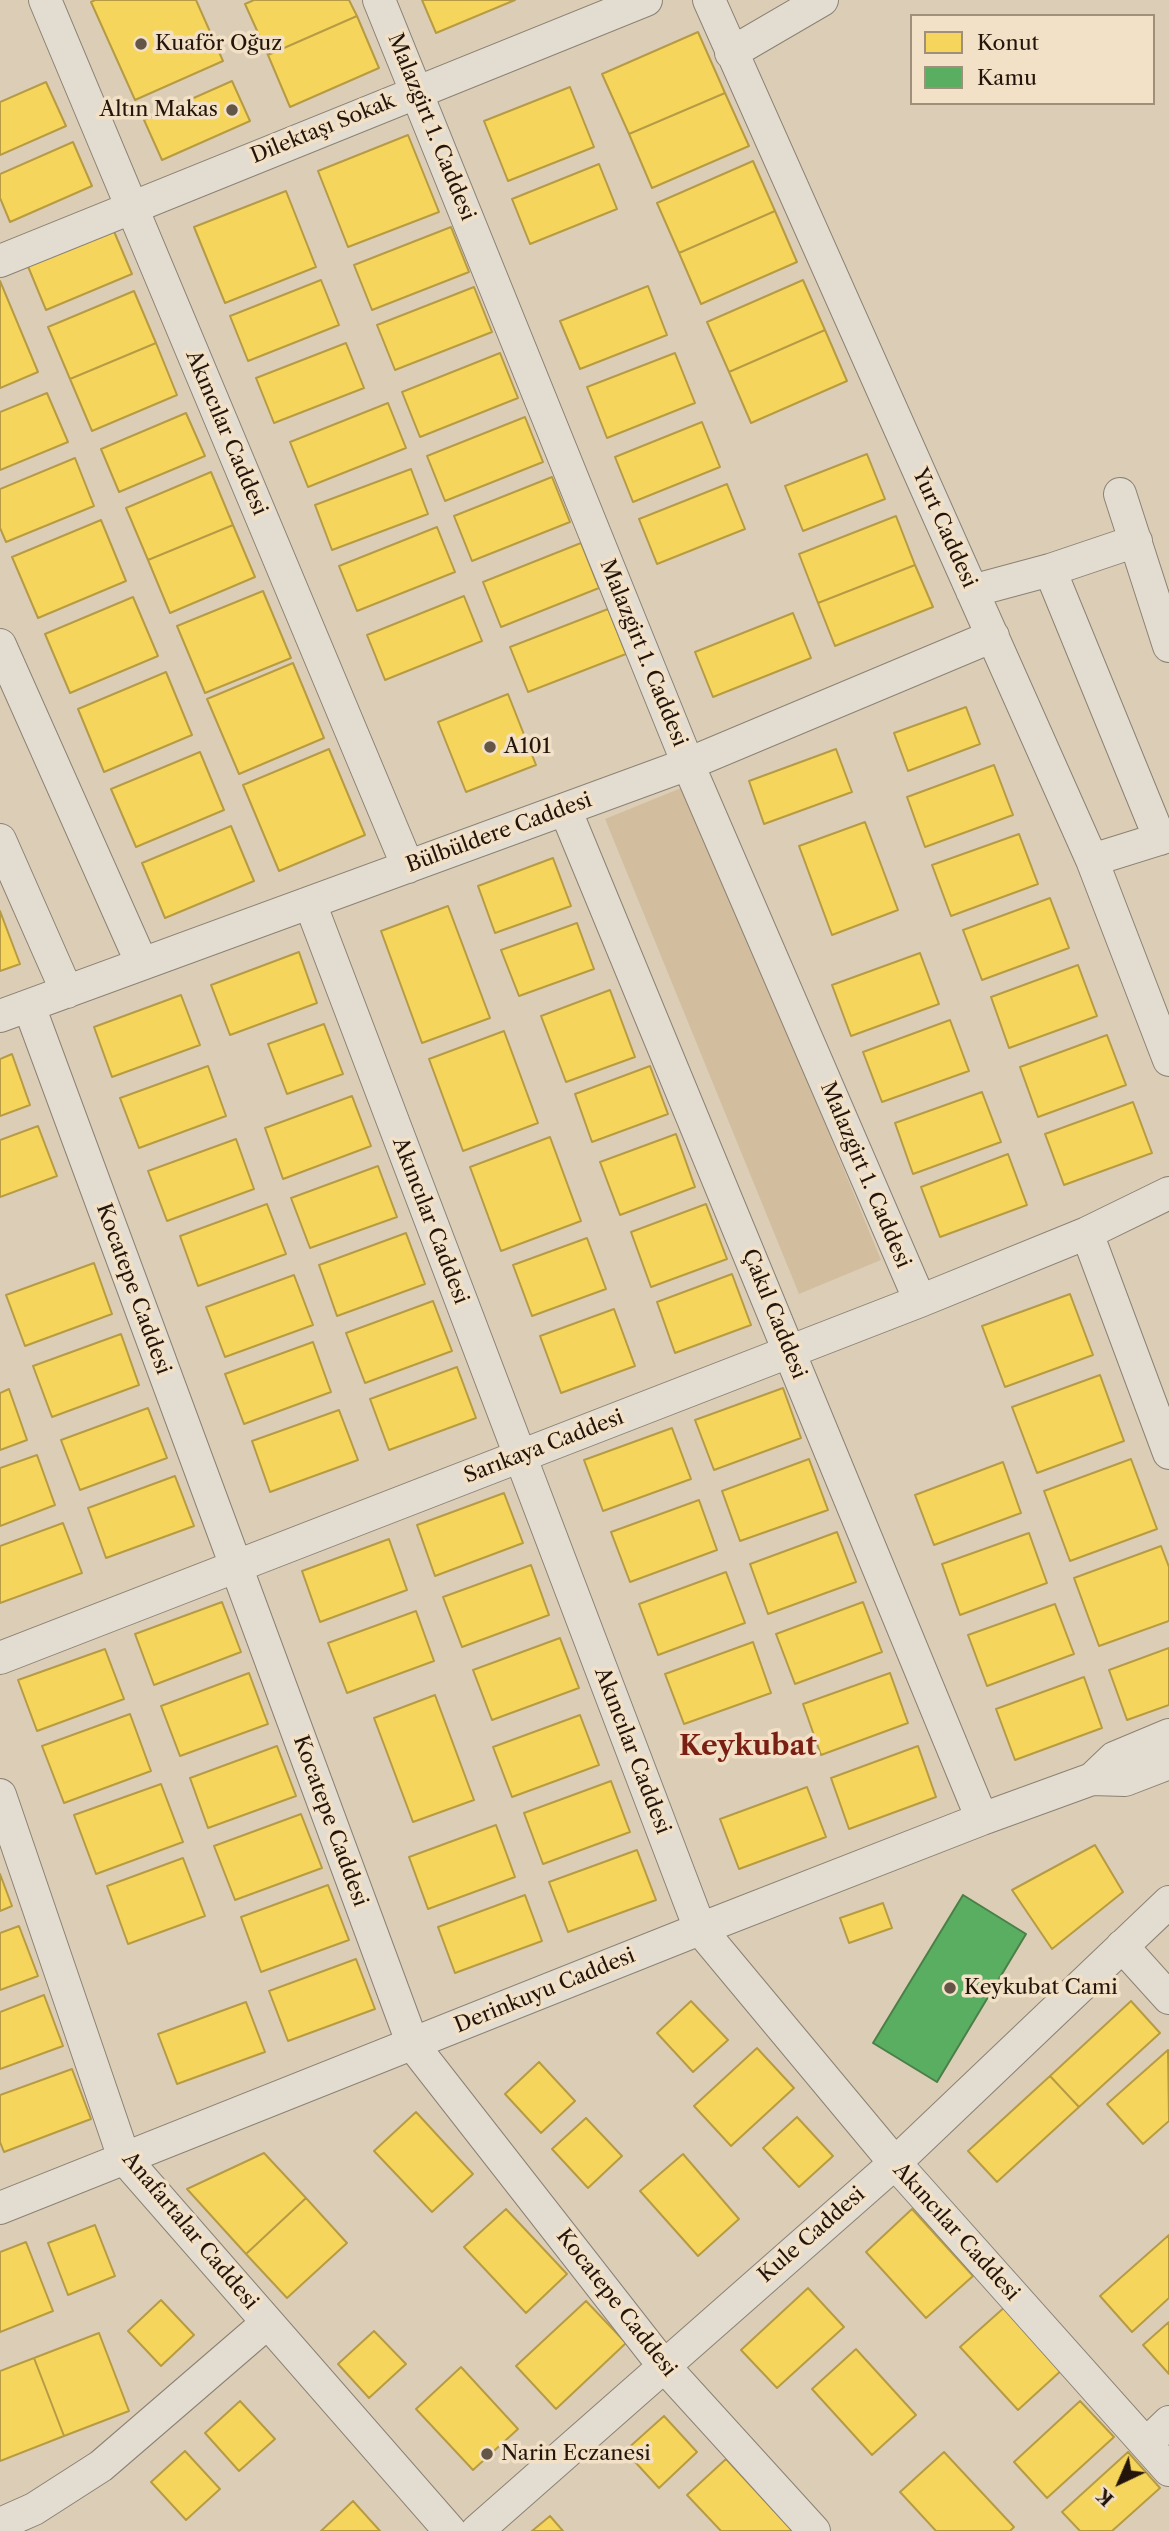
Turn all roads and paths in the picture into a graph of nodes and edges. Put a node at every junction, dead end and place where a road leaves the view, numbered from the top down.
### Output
1 (45, 0) edge
2 (379, 0) edge
3 (646, 0) edge
4 (709, 0) edge
5 (822, 0) edge
6 (731, 53) junction
7 (417, 92) junction
8 (131, 206) junction
9 (0, 261) edge
10 (1120, 494) dead end
11 (1136, 541) junction
12 (1050, 570) junction
13 (972, 591) junction
14 (993, 636) junction
15 (0, 645) edge
16 (1169, 646) edge
17 (688, 764) junction
18 (565, 809) junction
19 (1164, 838) edge
20 (0, 839) edge
21 (1093, 860) junction
22 (408, 867) junction
23 (310, 903) junction
24 (142, 964) junction
25 (67, 992) junction
26 (14, 1011) edge
27 (1169, 1060) edge
28 (1169, 1193) edge
29 (1087, 1233) junction
30 (920, 1301) junction
31 (789, 1352) junction
32 (1169, 1453) edge
33 (519, 1457) junction
34 (236, 1567) junction
35 (0, 1658) edge
36 (1169, 1735) edge
37 (1169, 1763) edge
38 (1092, 1779) junction
39 (0, 1795) edge
40 (982, 1819) junction
41 (1169, 1902) edge
42 (700, 1929) junction
43 (1122, 1946) junction
44 (1169, 1998) edge
45 (413, 2045) junction
46 (124, 2158) junction
47 (894, 2163) junction
48 (0, 2208) edge
49 (267, 2323) junction
50 (663, 2365) junction
51 (1169, 2422) edge
52 (1146, 2444) junction
53 (1169, 2470) edge
54 (0, 2524) edge
55 (450, 2531) edge
56 (477, 2531) edge
57 (814, 2531) edge

1 - 8 street, Akıncılar Caddesi
2 - 7 street, Malazgirt 1. Caddesi
3 - 7 street, Dilektaşı Sokak
4 - 6 street, Yurt Caddesi
5 - 6 street
6 - 13 street, Yurt Caddesi
7 - 8 street, Dilektaşı Sokak
7 - 17 street, Malazgirt 1. Caddesi
8 - 9 street, Dilektaşı Sokak
8 - 22 street, Akıncılar Caddesi
10 - 11 street
11 - 12 street
11 - 16 street
12 - 13 street
12 - 19 street
13 - 14 street, Yurt Caddesi
14 - 17 street, Bülbüldere Caddesi
14 - 21 street, Yurt Caddesi
15 - 24 street
17 - 18 street, Bülbüldere Caddesi
17 - 30 street, Malazgirt 1. Caddesi
18 - 22 street, Bülbüldere Caddesi
18 - 31 street, Çakıl Caddesi
19 - 21 street
20 - 25 street
21 - 27 street, Yurt Caddesi
22 - 23 street, Bülbüldere Caddesi
23 - 24 street, Bülbüldere Caddesi
23 - 33 street, Akıncılar Caddesi
24 - 25 street, Bülbüldere Caddesi
25 - 26 street, Bülbüldere Caddesi
26 - 34 street, Kocatepe Caddesi
28 - 29 street
29 - 30 street, Sarıkaya Caddesi
29 - 32 street
30 - 31 street, Sarıkaya Caddesi
31 - 33 street, Sarıkaya Caddesi
31 - 40 street, Çakıl Caddesi
33 - 34 street, Sarıkaya Caddesi
33 - 42 street, Akıncılar Caddesi
34 - 35 street, Sarıkaya Caddesi
34 - 45 street, Kocatepe Caddesi
36 - 38 street, Derinkuyu Caddesi
37 - 38 street, Derinkuyu Caddesi
38 - 40 street, Derinkuyu Caddesi
39 - 46 street, Anafartalar Caddesi
40 - 42 street, Derinkuyu Caddesi
41 - 43 street, Kule Caddesi
42 - 45 street, Derinkuyu Caddesi
42 - 47 street, Akıncılar Caddesi
43 - 44 street
43 - 47 street, Kule Caddesi
45 - 46 street, Derinkuyu Caddesi
45 - 50 street, Kocatepe Caddesi
46 - 48 street, Derinkuyu Caddesi
46 - 49 street, Anafartalar Caddesi
47 - 50 street, Kule Caddesi
47 - 52 street, Akıncılar Caddesi
49 - 54 street
49 - 55 street, Anafartalar Caddesi
50 - 56 street, Kule Caddesi
50 - 57 street, Kocatepe Caddesi
51 - 52 street
52 - 53 street, Akıncılar Caddesi

